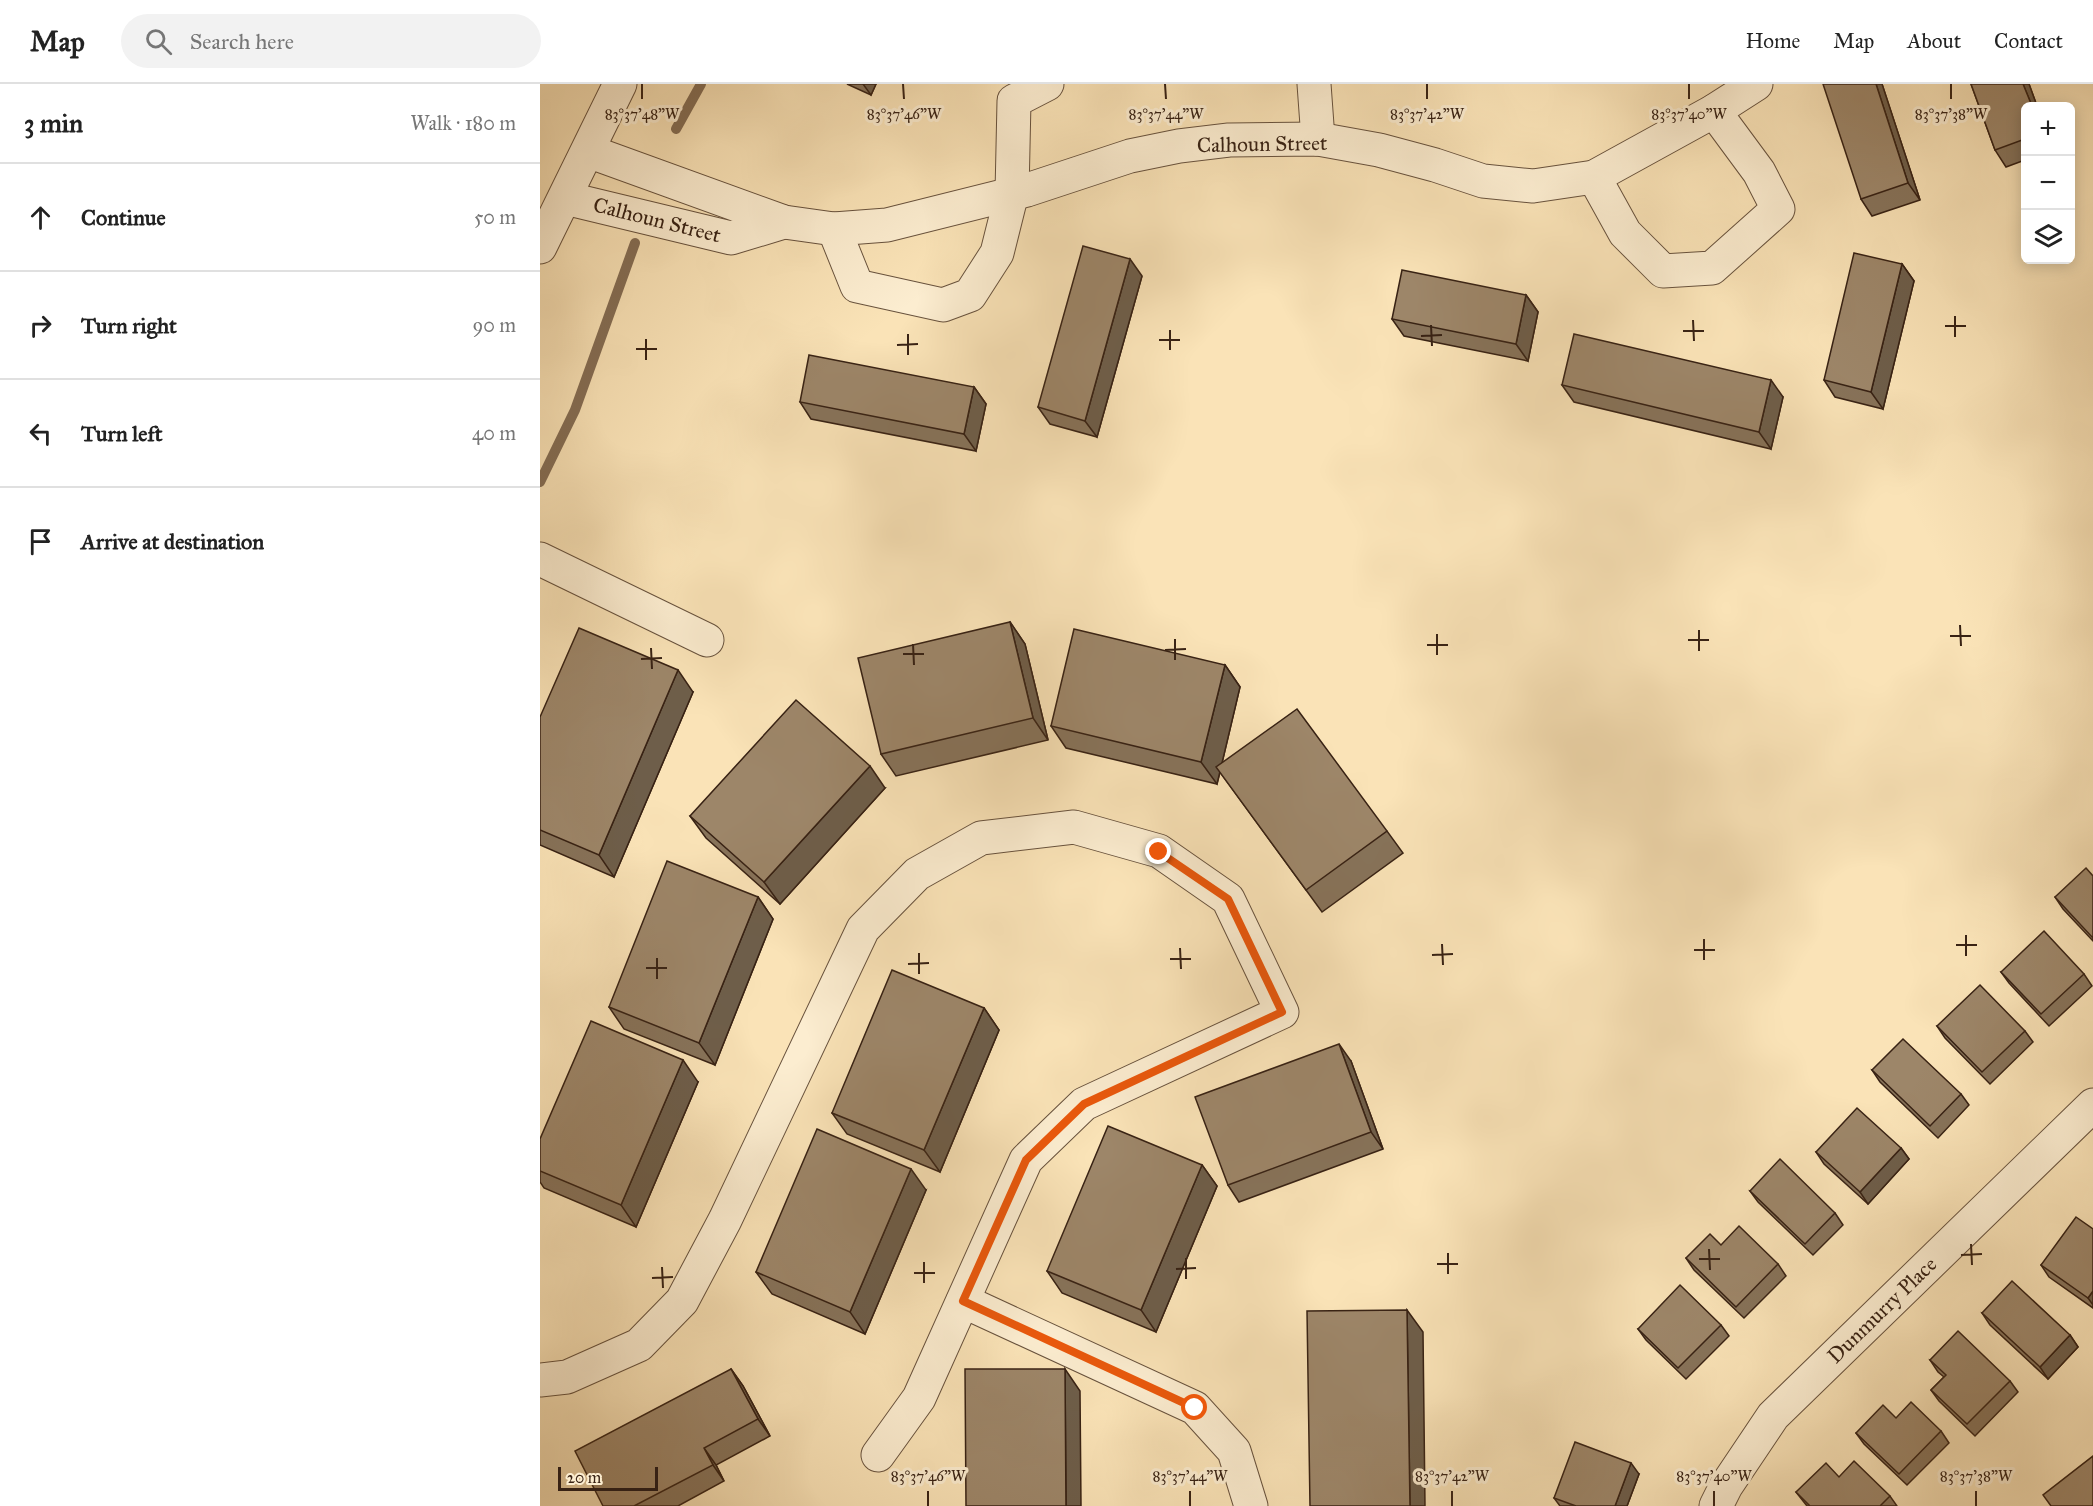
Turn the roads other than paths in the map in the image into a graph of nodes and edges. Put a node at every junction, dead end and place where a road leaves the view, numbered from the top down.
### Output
1 (620, 84) edge
2 (1047, 84) edge
3 (1314, 84) edge
4 (1756, 84) edge
5 (1714, 111) junction
6 (1318, 139) junction
7 (588, 151) junction
8 (1594, 177) junction
9 (1012, 193) junction
10 (565, 198) junction
11 (784, 222) junction
12 (834, 229) junction
13 (540, 247) edge
14 (540, 559) edge
15 (707, 640) dead end
16 (2093, 1105) edge
17 (963, 1301) junction
18 (540, 1380) edge
19 (878, 1455) dead end
20 (1251, 1506) edge
21 (1716, 1506) edge

1 - 7 street
2 - 9 street
3 - 6 street
4 - 5 street, Calhoun Street
5 - 8 street, Calhoun Street
5 - 8 street
6 - 8 street, Calhoun Street
6 - 9 street, Calhoun Street
7 - 10 street
7 - 11 street, Calhoun Street
9 - 12 street, Calhoun Street
9 - 12 street
10 - 11 street, Calhoun Street
10 - 13 street
11 - 12 street, Calhoun Street
14 - 15 street
16 - 21 street, Dunmurry Place
17 - 18 street
17 - 19 street
17 - 20 street

